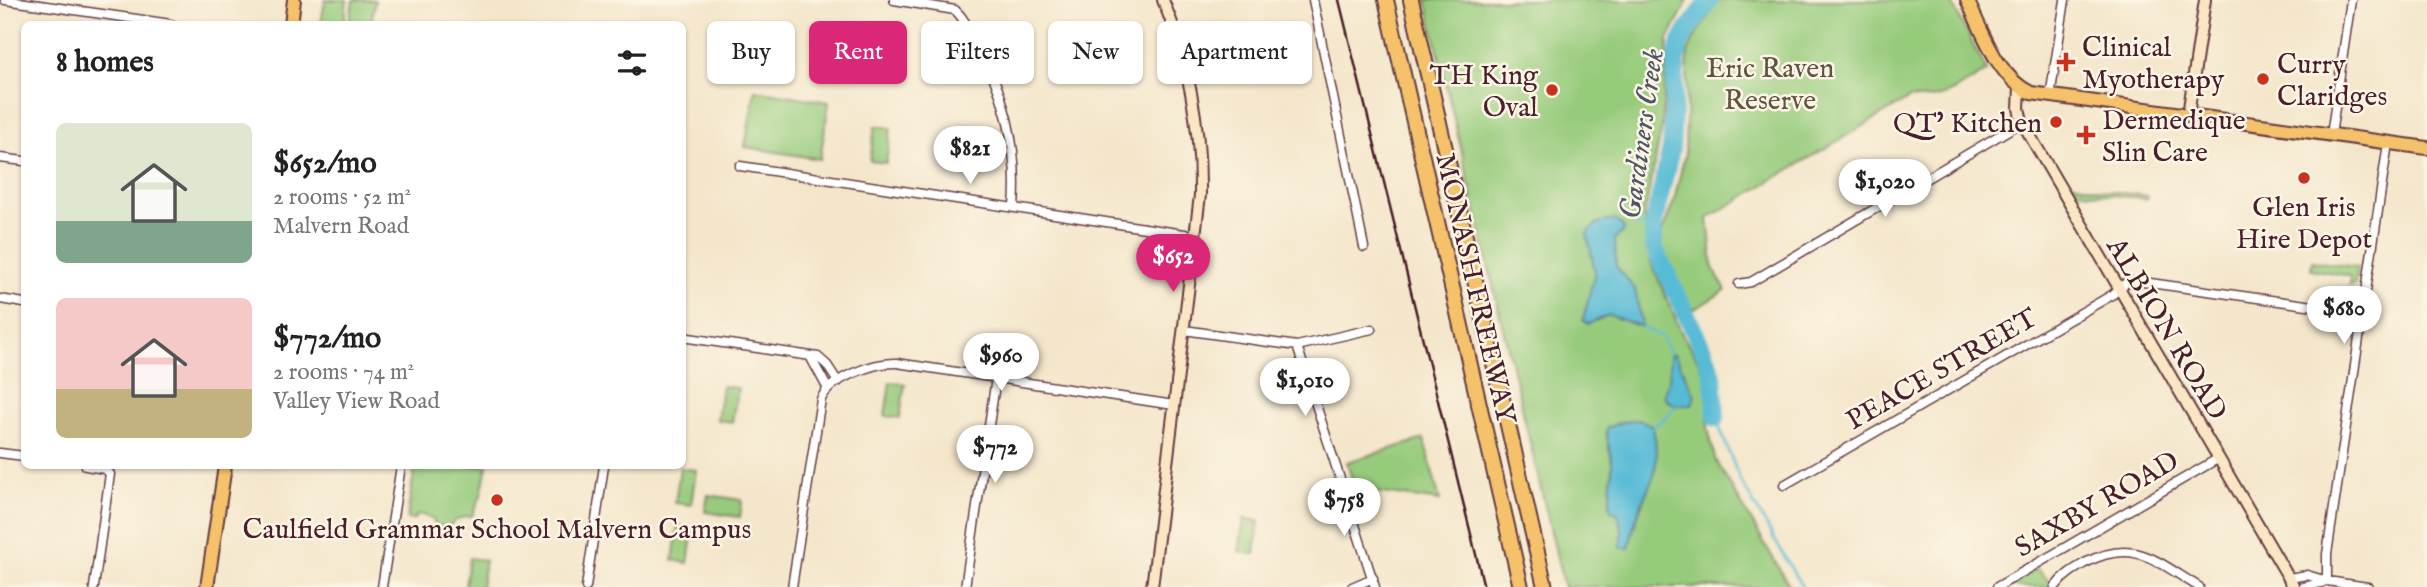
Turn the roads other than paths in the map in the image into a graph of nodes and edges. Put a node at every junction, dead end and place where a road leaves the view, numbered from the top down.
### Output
1 (5, 0) edge
2 (295, 0) edge
3 (894, 0) edge
4 (1163, 0) edge
5 (1313, 0) edge
6 (1386, 0) edge
7 (1411, 0) edge
8 (1967, 0) edge
9 (2065, 0) edge
10 (2205, 0) edge
11 (2351, 0) edge
12 (961, 1) edge
13 (955, 10) junction
14 (151, 21) edge
15 (292, 21) edge
16 (2020, 87) junction
17 (2050, 97) junction
18 (2188, 115) junction
19 (2022, 122) junction
20 (2331, 135) junction
21 (2388, 143) junction
22 (2427, 148) edge
23 (0, 158) edge
24 (21, 161) edge
25 (740, 166) dead end
26 (1014, 207) junction
27 (1196, 236) junction
28 (1364, 247) dead end
29 (1739, 284) dead end
30 (2119, 288) junction
31 (0, 299) edge
32 (21, 302) edge
33 (2363, 313) junction
34 (1372, 329) dead end
35 (1184, 330) junction
36 (686, 338) edge
37 (1297, 346) junction
38 (811, 358) junction
39 (996, 378) junction
40 (838, 382) junction
41 (828, 388) junction
42 (1174, 404) junction
43 (0, 453) edge
44 (21, 456) edge
45 (2219, 458) junction
46 (106, 469) edge
47 (225, 469) edge
48 (401, 469) edge
49 (604, 469) edge
50 (1784, 485) dead end
51 (1373, 578) junction
52 (2322, 581) junction
53 (2292, 582) edge
54 (94, 587) edge
55 (207, 587) edge
56 (382, 587) edge
57 (586, 587) edge
58 (792, 587) edge
59 (965, 587) edge
60 (1152, 587) edge
61 (1352, 587) edge
62 (1375, 587) edge
63 (1521, 587) edge
64 (1545, 587) edge
65 (1997, 587) edge
66 (2055, 587) edge
67 (2199, 587) edge
68 (2304, 587) edge
69 (2368, 587) edge

1 - 14 street
2 - 15 main road
3 - 13 street
4 - 27 main road
5 - 28 street
6 - 63 highway, MONASH FREEWAY
7 - 64 highway, MONASH FREEWAY
8 - 16 main road
9 - 17 street
10 - 18 main road
11 - 20 street
12 - 13 street
13 - 26 street
16 - 17 main road
16 - 19 main road, ALBION ROAD
17 - 18 main road
18 - 20 main road
19 - 29 street
19 - 30 main road, ALBION ROAD
20 - 21 main road
21 - 22 main road
21 - 33 street
23 - 24 street
25 - 26 street
26 - 27 street
27 - 35 main road
30 - 33 street
30 - 45 main road, ALBION ROAD
30 - 50 street, PEACE STREET
31 - 32 street
33 - 52 street
34 - 37 street
35 - 37 street
35 - 42 main road
36 - 38 street
37 - 51 street
38 - 40 street
38 - 41 street
39 - 40 street
39 - 42 street
39 - 59 street
40 - 41 street
41 - 58 street
42 - 60 main road
43 - 44 street
45 - 53 main road, ALBION ROAD
45 - 65 street, SAXBY ROAD
46 - 54 street
47 - 55 main road
48 - 56 street
49 - 57 street
51 - 61 street
51 - 62 street
52 - 53 street
52 - 68 street
52 - 69 street
66 - 67 street

